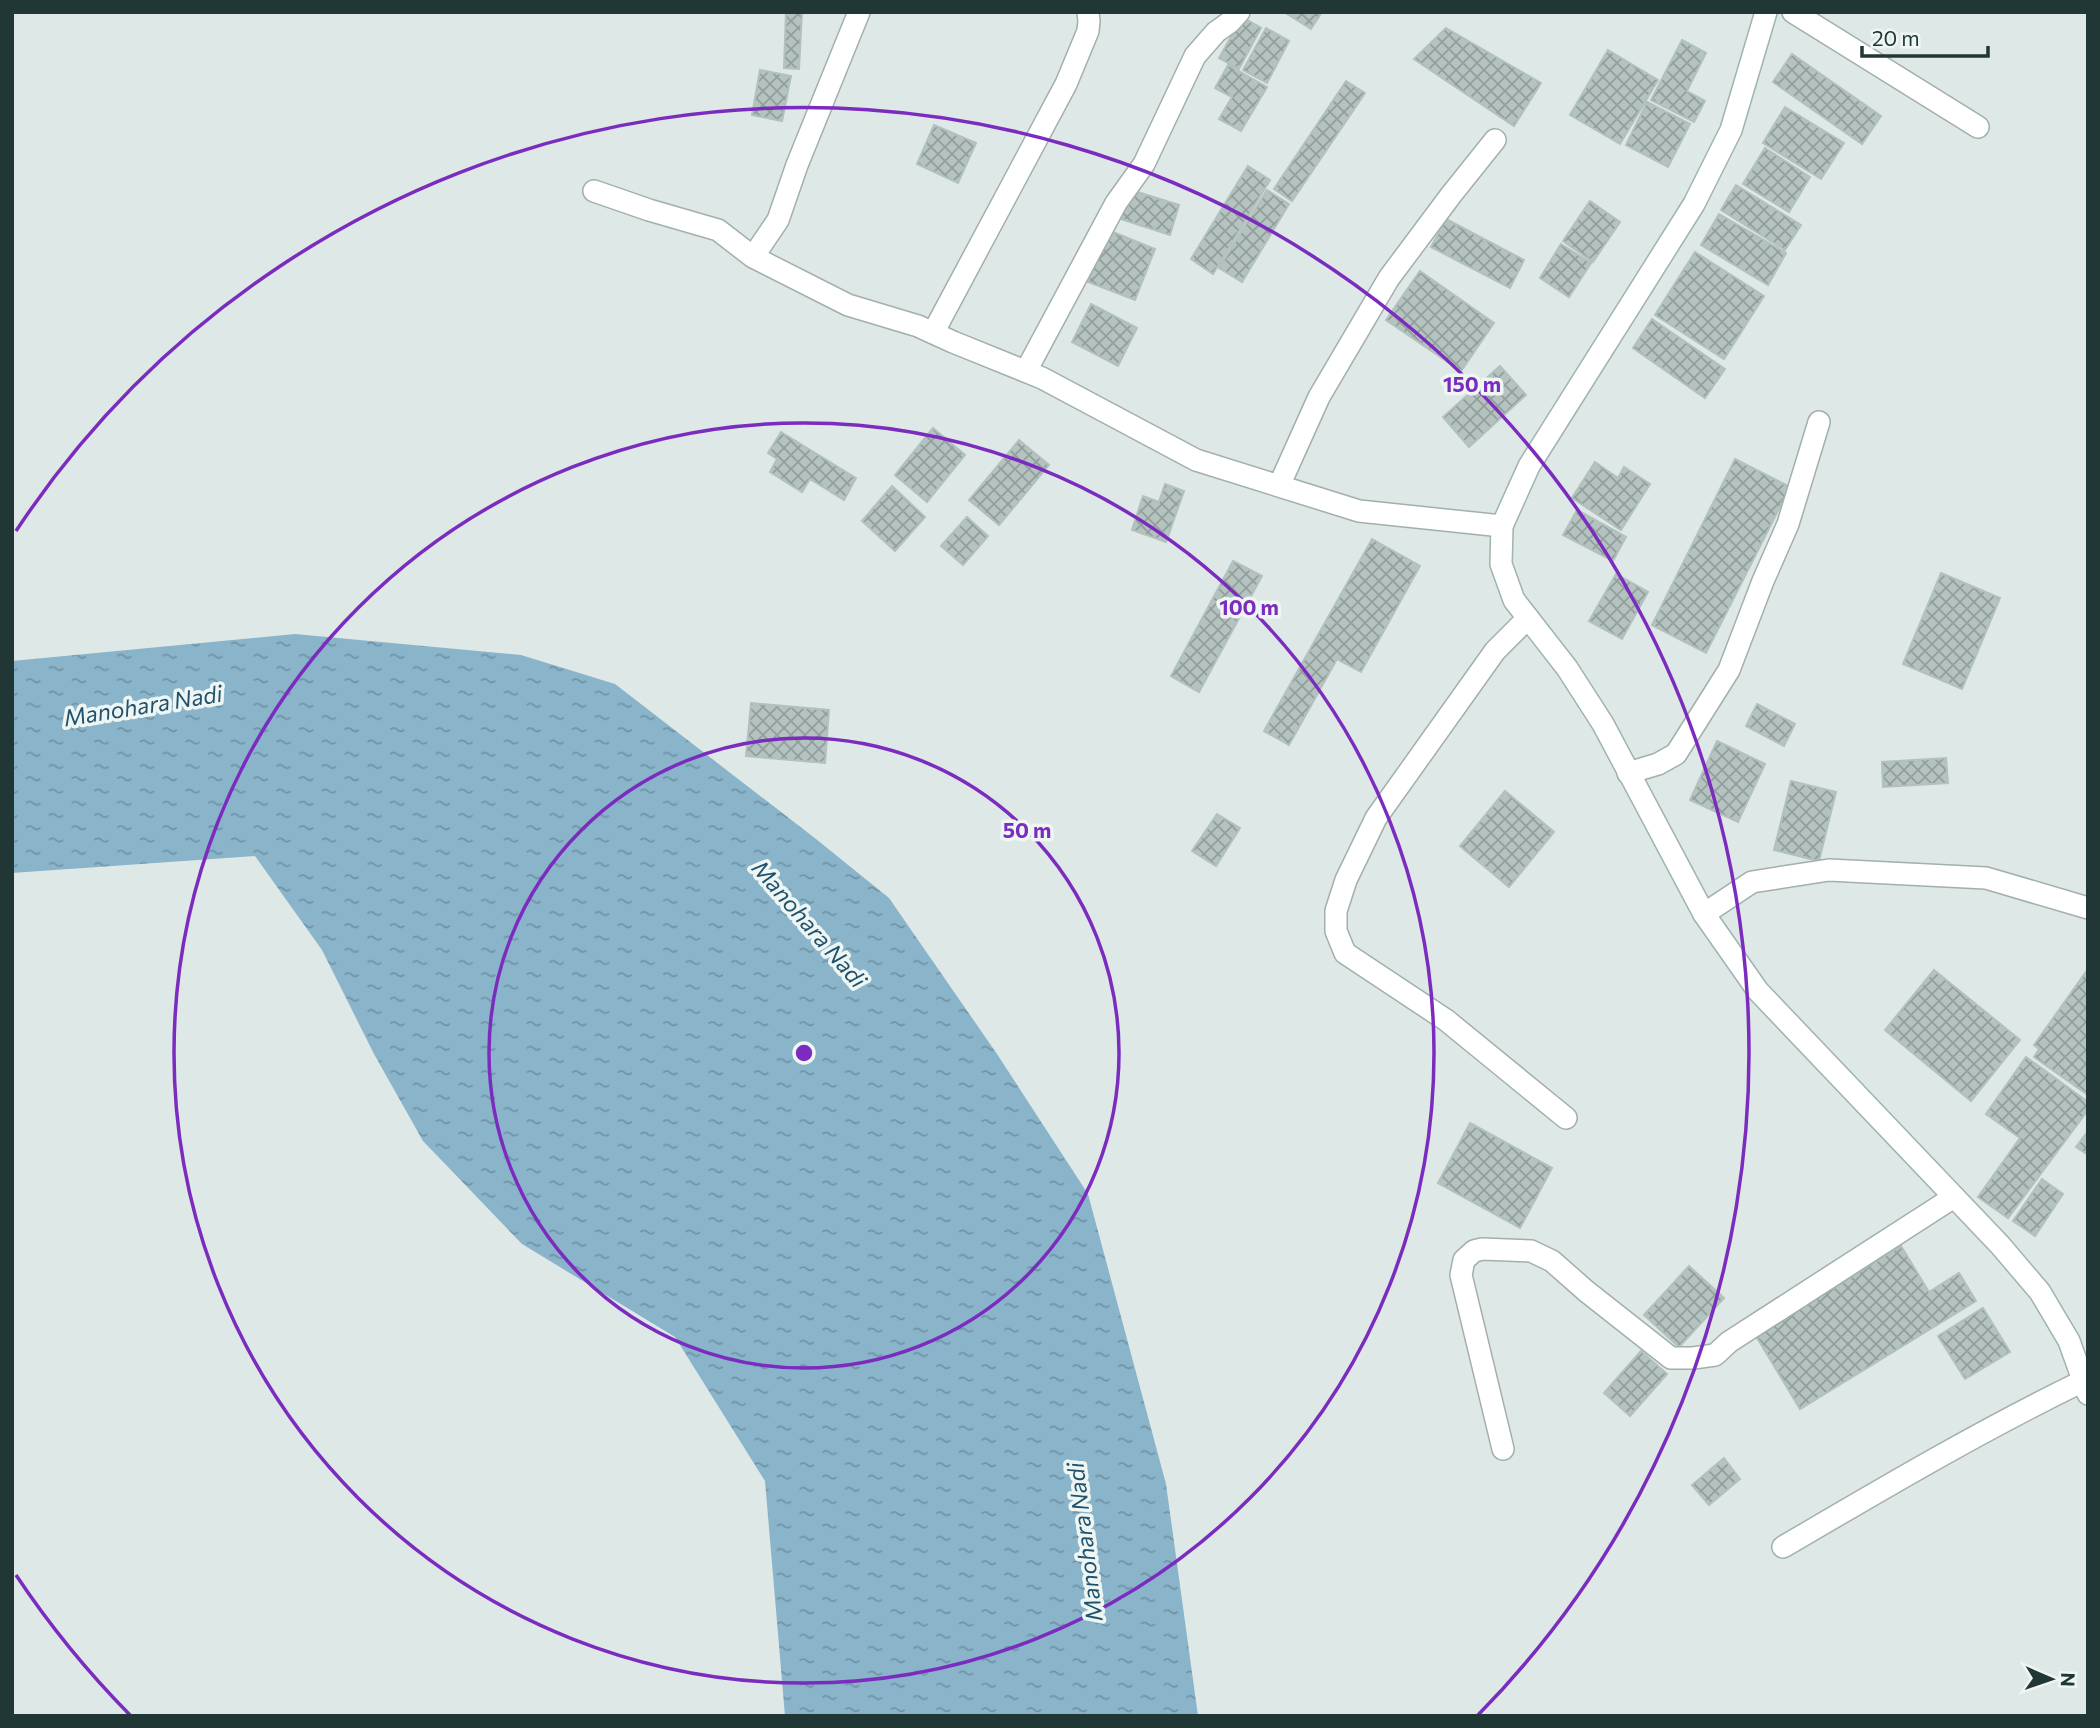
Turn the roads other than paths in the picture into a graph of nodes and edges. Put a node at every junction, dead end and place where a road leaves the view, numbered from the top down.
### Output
1 (859, 12) edge
2 (1088, 12) edge
3 (1239, 12) edge
4 (1766, 12) edge
5 (1793, 12) edge
6 (1978, 127) dead end
7 (1494, 140) dead end
8 (594, 191) dead end
9 (753, 257) junction
10 (933, 333) junction
11 (1026, 371) junction
12 (1819, 422) dead end
13 (1279, 486) junction
14 (1502, 526) junction
15 (1528, 618) junction
16 (1628, 773) junction
17 (2088, 908) edge
18 (1704, 914) junction
19 (1566, 1118) dead end
20 (1954, 1197) junction
21 (2085, 1388) edge
22 (1503, 1449) dead end
23 (1783, 1547) dead end

1 - 9 street
2 - 10 street
3 - 11 street
4 - 14 street
5 - 6 street
7 - 13 street
8 - 9 street
9 - 10 street
10 - 11 street
11 - 13 street
12 - 16 street
13 - 14 street
14 - 15 street
15 - 16 street
15 - 19 street
16 - 18 street
17 - 18 street
18 - 20 street
20 - 21 street
20 - 22 street
21 - 23 street

